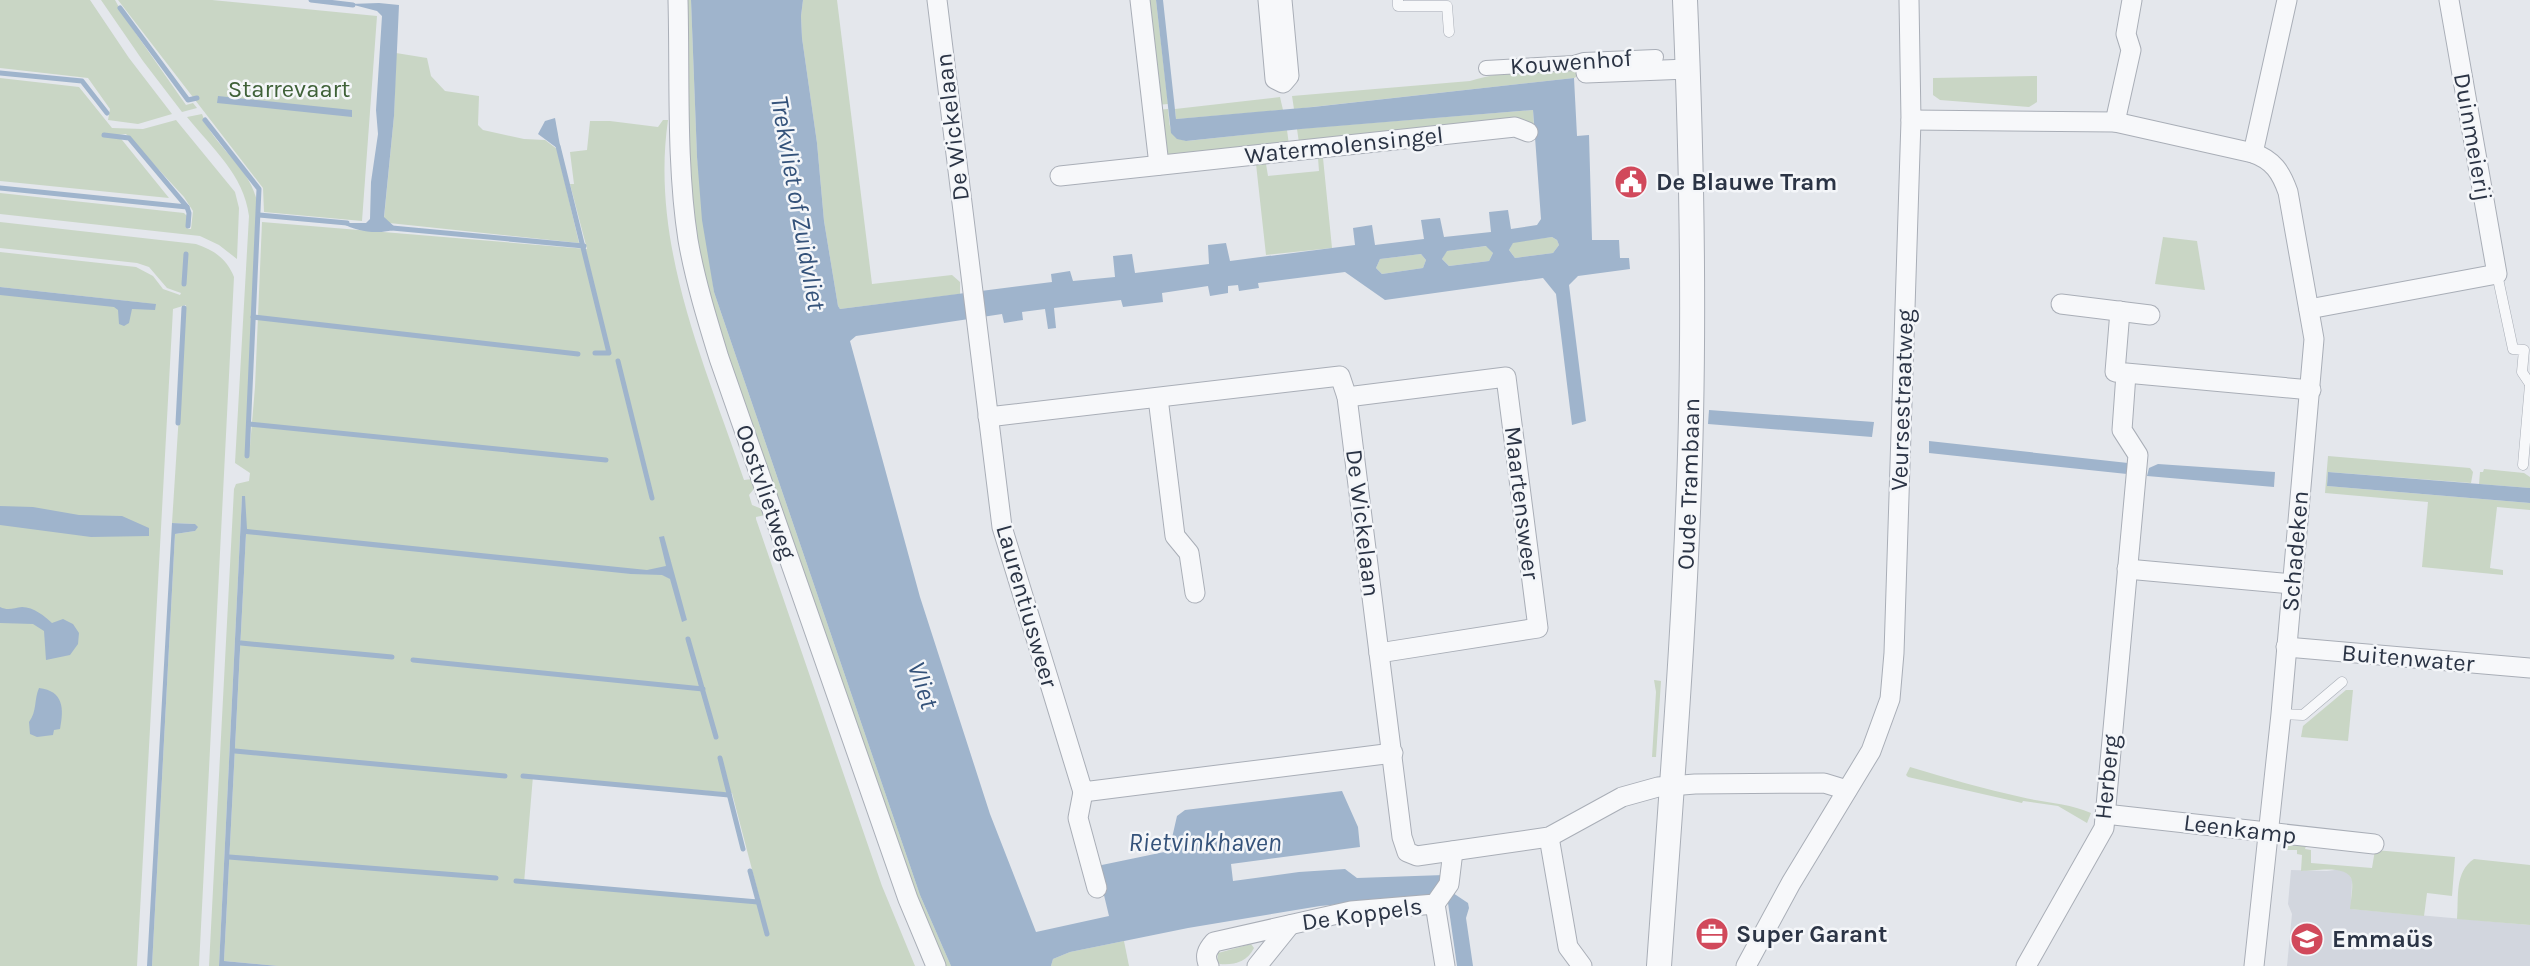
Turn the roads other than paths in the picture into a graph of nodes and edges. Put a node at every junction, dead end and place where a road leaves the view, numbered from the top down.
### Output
1 (678, 0) edge
2 (937, 0) edge
3 (1140, 0) edge
4 (1268, 0) edge
5 (1282, 0) edge
6 (1398, 0) edge
7 (1672, 0) edge
8 (1685, 0) edge
9 (1909, 0) edge
10 (2133, 0) edge
11 (2287, 0) edge
12 (2449, 0) edge
13 (1449, 32) dead end
14 (1673, 65) junction
15 (1486, 68) dead end
16 (1586, 73) dead end
17 (1911, 120) junction
18 (2115, 122) junction
19 (1528, 132) dead end
20 (2253, 153) junction
21 (1159, 165) junction
22 (1060, 176) dead end
23 (2497, 274) junction
24 (2062, 304) dead end
25 (2309, 309) junction
26 (2120, 311) junction
27 (2150, 315) dead end
28 (2126, 374) junction
29 (2530, 384) edge
30 (2311, 390) junction
31 (1347, 397) junction
32 (1158, 398) junction
33 (988, 417) junction
34 (2523, 465) dead end
35 (2127, 569) junction
36 (2292, 584) junction
37 (1195, 593) dead end
38 (2286, 647) junction
39 (1379, 653) junction
40 (2530, 668) edge
41 (2342, 682) dead end
42 (2281, 714) junction
43 (1392, 753) junction
44 (1665, 787) junction
45 (1847, 790) junction
46 (1083, 792) junction
47 (2105, 814) junction
48 (2269, 832) junction
49 (1549, 837) junction
50 (2374, 844) dead end
51 (1453, 851) junction
52 (1407, 852) joint
53 (1097, 888) dead end
54 (1436, 902) junction
55 (1290, 925) junction
56 (936, 966) edge
57 (1209, 966) edge
58 (1257, 966) edge
59 (1445, 966) edge
60 (1582, 966) edge
61 (1647, 966) edge
62 (1659, 966) edge
63 (1746, 966) edge
64 (2026, 966) edge
65 (2254, 966) edge

1 - 56 street, Oostvlietweg
2 - 33 street, De Wickelaan
3 - 21 street
4 - 5 street
6 - 13 lane
7 - 14 street, Oude Trambaan
8 - 14 street, Oude Trambaan
9 - 17 street, Veursestraatweg
10 - 18 street
11 - 20 street
12 - 23 street, Duinmeierij
14 - 15 street, Kouwenhof
14 - 16 street, Kouwenhof
14 - 44 street, Oude Trambaan
17 - 18 street, Schadeken
17 - 45 street, Veursestraatweg
18 - 20 street, Schadeken
19 - 21 street, Watermolensingel
20 - 25 street, Schadeken
21 - 22 street, Watermolensingel
23 - 25 street
23 - 29 lane, Duinmeierij
24 - 26 street
25 - 30 street, Schadeken
26 - 27 street
26 - 28 street, Herberg
28 - 30 street
28 - 35 street, Herberg
29 - 34 lane, Duinmeierij
30 - 36 street, Schadeken
31 - 32 street
31 - 39 street, De Wickelaan
31 - 39 street, Maartensweer
32 - 33 street
32 - 37 street
33 - 46 street, Laurentiusweer
35 - 36 street
35 - 47 street, Herberg
36 - 38 street, Schadeken
38 - 40 street, Buitenwater
38 - 42 street, Schadeken
39 - 43 street, De Wickelaan
41 - 42 lane
42 - 48 street, Schadeken
43 - 46 street
43 - 52 street, De Wickelaan
44 - 45 street
44 - 49 street, De Koppels
44 - 61 street, Oude Trambaan
44 - 62 street, Oude Trambaan
45 - 63 street, Veursestraatweg
46 - 53 street, Laurentiusweer
47 - 48 street, Leenkamp
47 - 64 street, Herberg
48 - 50 street, Leenkamp
48 - 65 street, Schadeken
49 - 51 street, De Koppels
49 - 60 street
51 - 52 street, De Koppels
51 - 54 street, De Koppels
54 - 55 street, De Koppels
54 - 59 street, De Koppels
55 - 57 street, De Koppels
55 - 58 street, De Koppels

